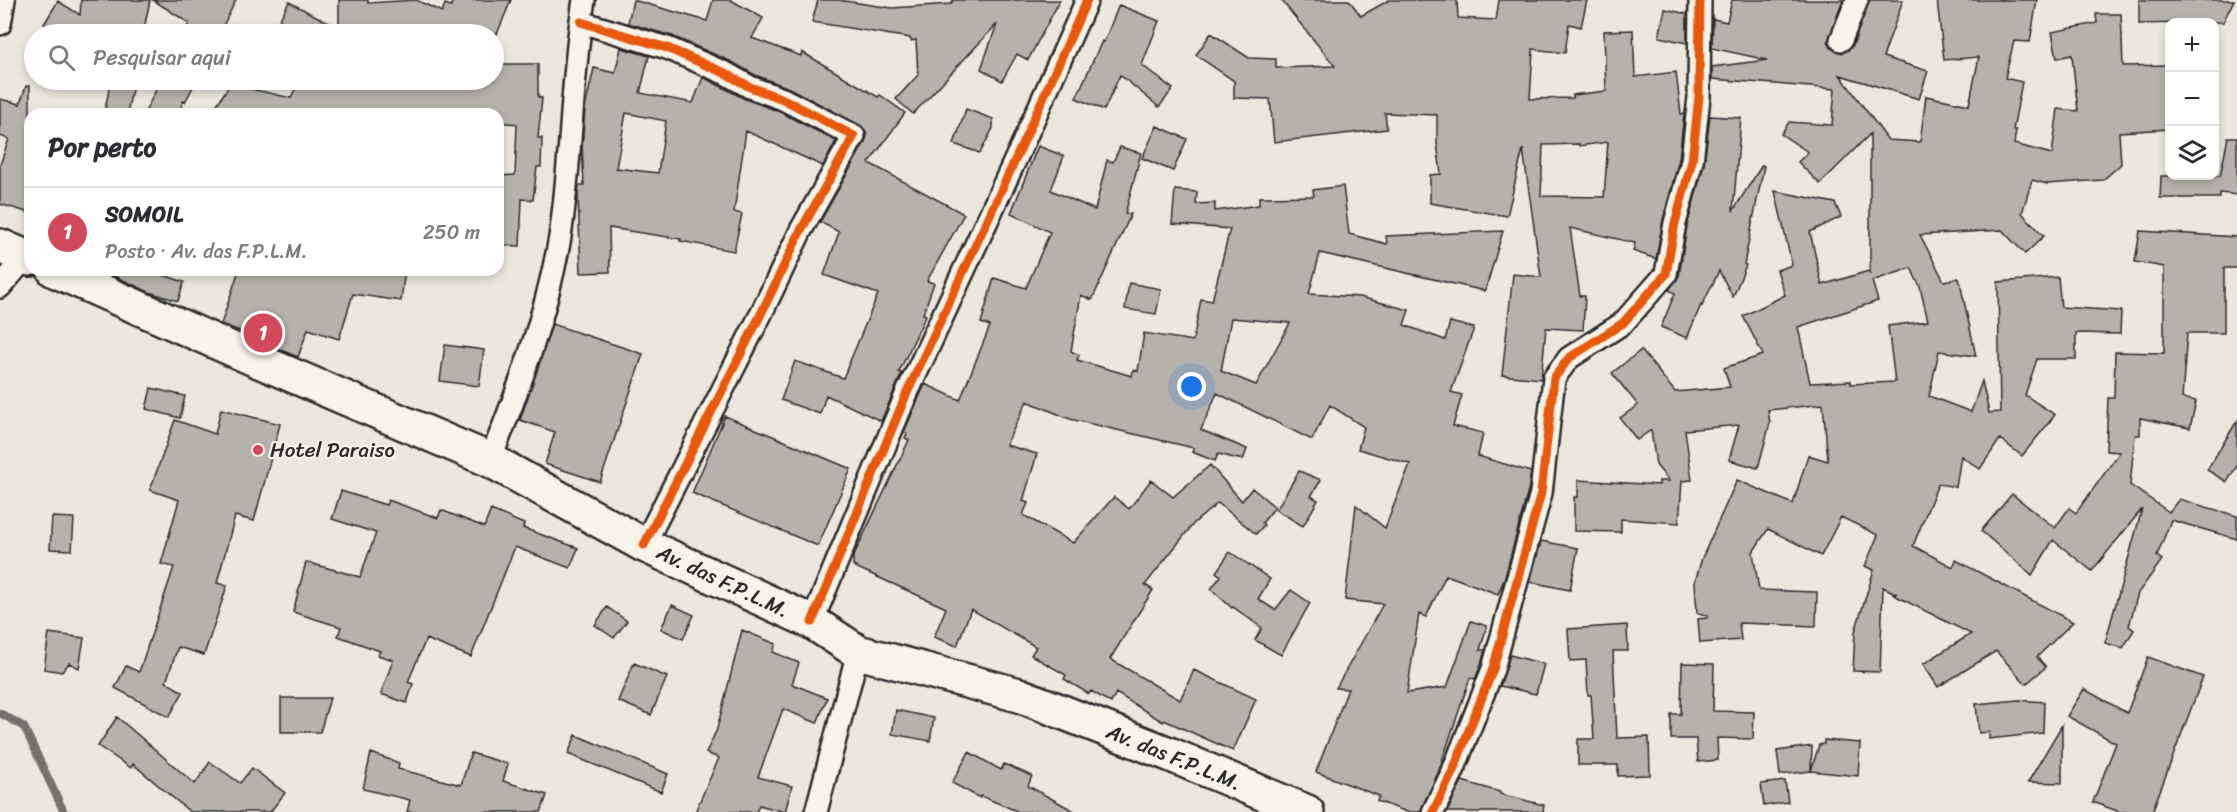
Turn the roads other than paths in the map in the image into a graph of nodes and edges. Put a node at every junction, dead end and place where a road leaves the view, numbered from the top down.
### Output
1 (4, 0) edge
2 (584, 0) edge
3 (1087, 0) edge
4 (1700, 0) edge
5 (1857, 0) edge
6 (580, 22) junction
7 (0, 24) edge
8 (1840, 40) dead end
9 (24, 261) edge
10 (68, 276) edge
11 (0, 287) edge
12 (490, 460) junction
13 (644, 545) junction
14 (812, 622) junction
15 (858, 652) junction
16 (816, 812) edge
17 (1308, 812) edge
18 (1433, 812) edge

1 - 7 street
2 - 6 street
3 - 14 street
4 - 18 street
5 - 8 street
6 - 12 street
6 - 13 street
9 - 11 street
10 - 12 main road, Av. das F.P.L.M.
12 - 13 main road, Av. das F.P.L.M.
13 - 14 main road, Av. das F.P.L.M.
14 - 15 main road, Av. das F.P.L.M.
15 - 16 street
15 - 17 main road, Av. das F.P.L.M.

